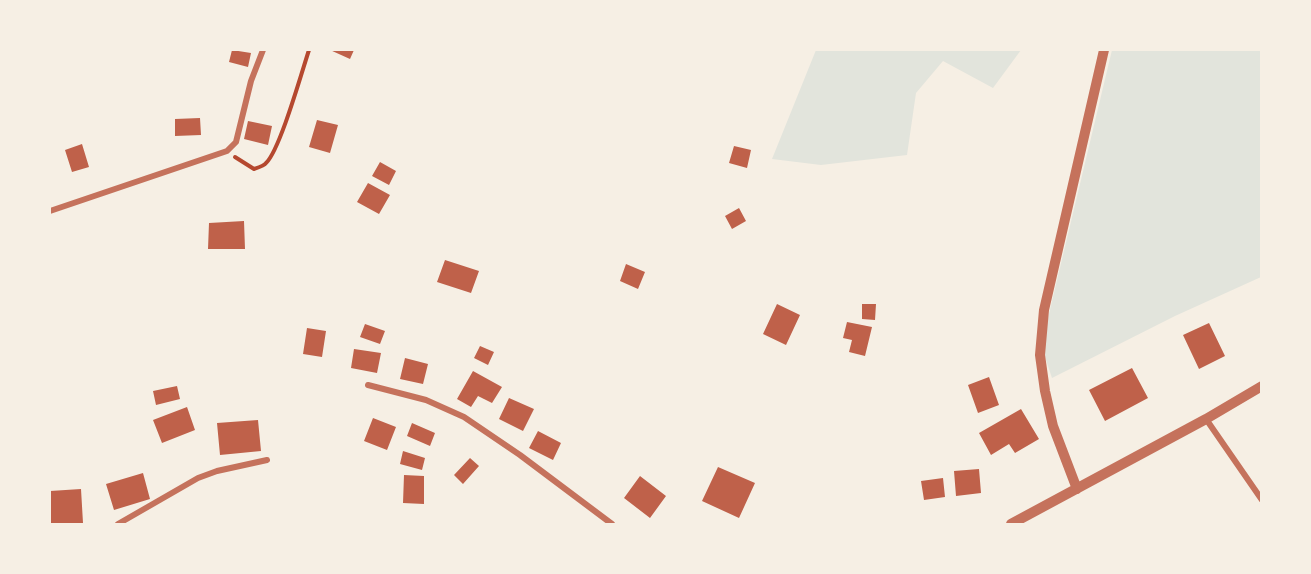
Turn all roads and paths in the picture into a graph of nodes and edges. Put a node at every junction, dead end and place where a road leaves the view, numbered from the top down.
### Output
1 (263, 50) edge
2 (309, 50) edge
3 (1104, 50) edge
4 (227, 151) junction
5 (50, 211) edge
6 (368, 385) dead end
7 (1262, 386) edge
8 (1206, 419) junction
9 (267, 459) dead end
10 (1077, 489) junction
11 (1262, 500) edge
12 (118, 525) edge
13 (612, 525) edge
14 (1011, 525) edge

1 - 4 street
2 - 4 path
3 - 10 street
4 - 5 street
6 - 13 street
7 - 8 street
8 - 10 street
8 - 11 street
9 - 12 street
10 - 14 street

